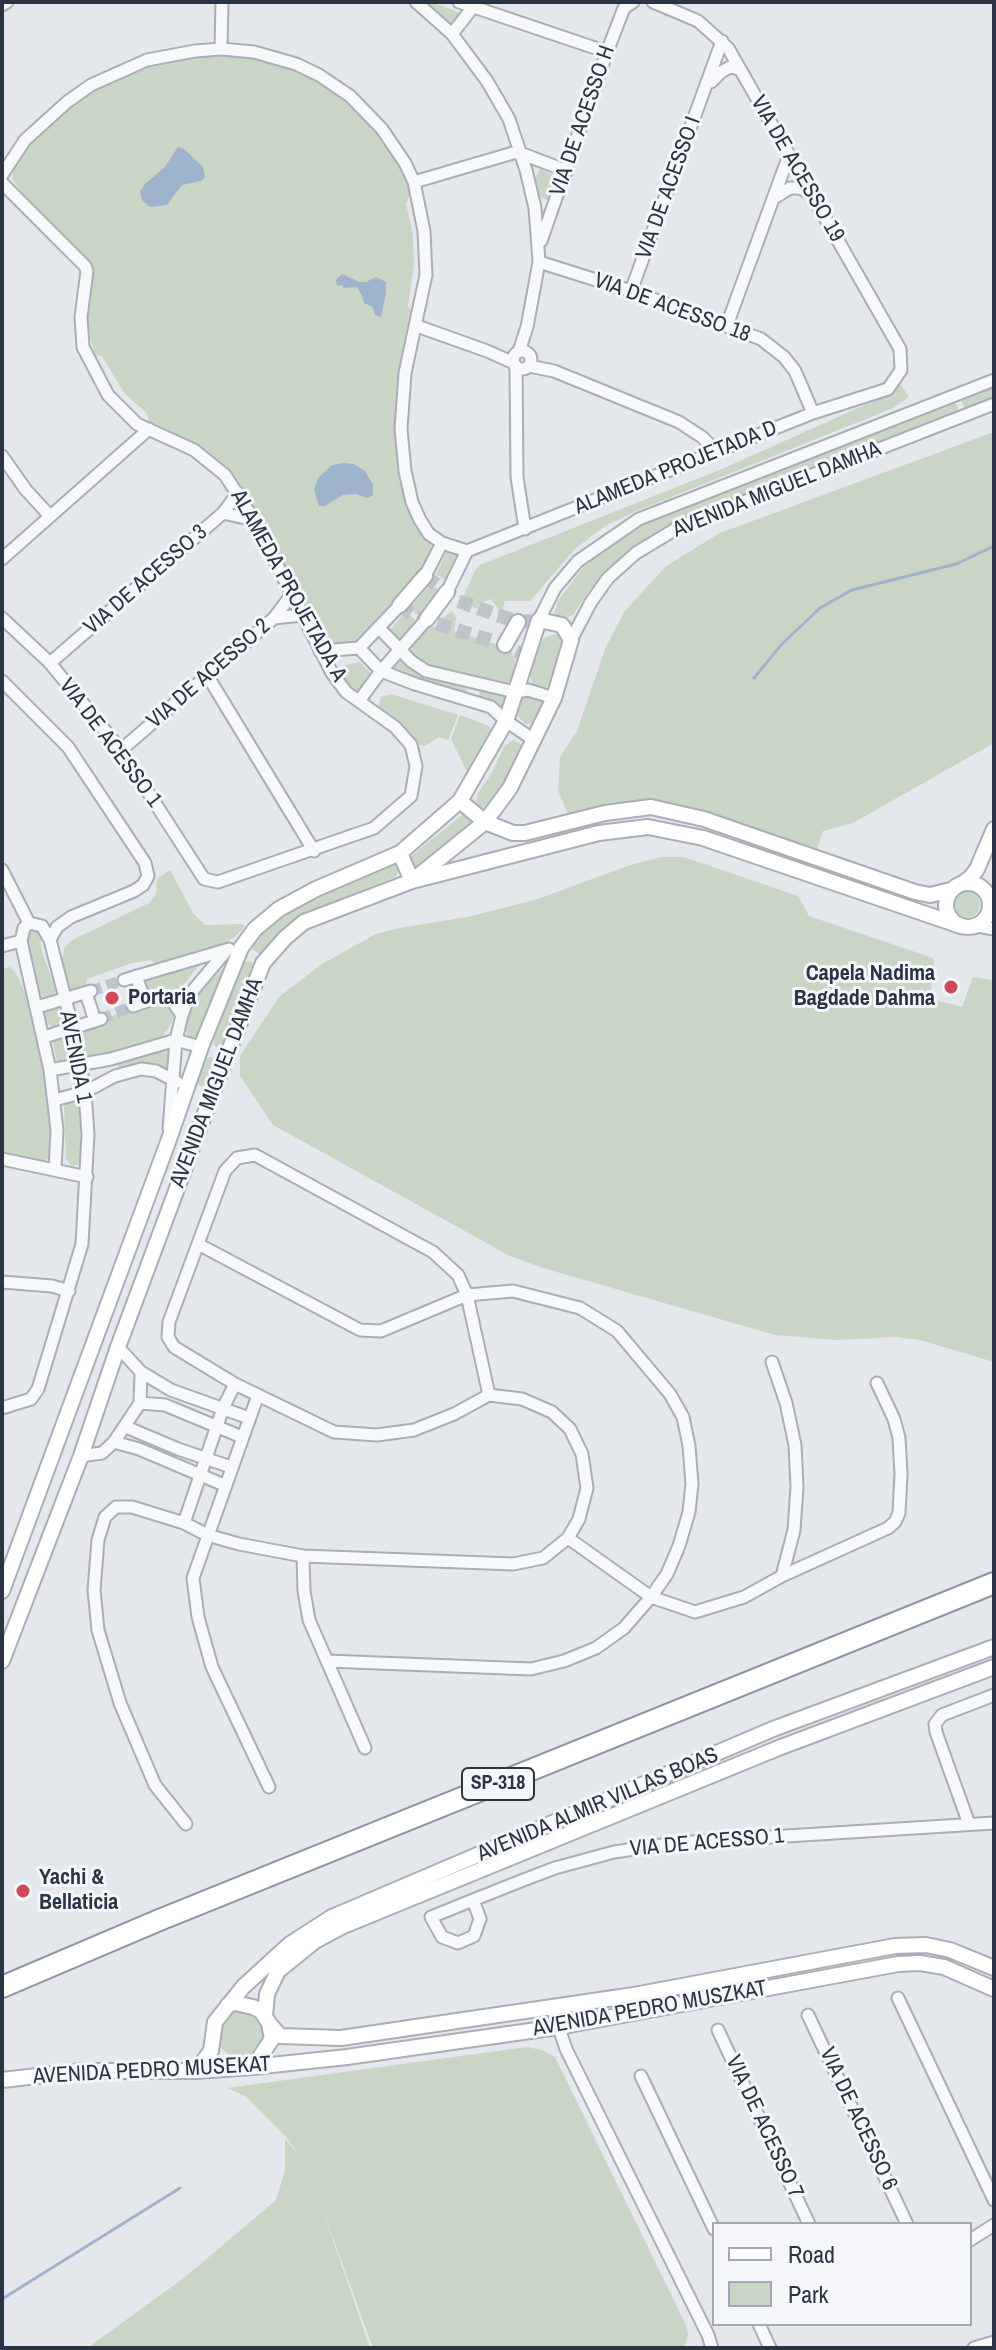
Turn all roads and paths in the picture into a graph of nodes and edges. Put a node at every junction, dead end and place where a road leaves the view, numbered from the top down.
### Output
1 (222, 2) edge
2 (416, 2) edge
3 (459, 2) edge
4 (633, 2) edge
5 (653, 2) edge
6 (473, 7) junction
7 (452, 34) junction
8 (722, 41) junction
9 (221, 49) junction
10 (607, 52) junction
11 (739, 69) junction
12 (708, 85) junction
13 (520, 153) junction
14 (789, 155) junction
15 (567, 171) junction
16 (2, 175) edge
17 (414, 182) junction
18 (2, 183) edge
19 (811, 194) junction
20 (774, 198) junction
21 (539, 245) junction
22 (539, 262) junction
23 (631, 291) junction
24 (727, 325) junction
25 (417, 326) junction
26 (522, 360) junction
27 (901, 370) joint
28 (994, 380) edge
29 (958, 393) junction
30 (994, 404) edge
31 (813, 413) junction
32 (965, 415) junction
33 (149, 429) junction
34 (717, 452) junction
35 (2, 456) edge
36 (238, 493) junction
37 (223, 513) junction
38 (50, 516) junction
39 (254, 520) junction
40 (525, 529) junction
41 (442, 543) junction
42 (467, 551) junction
43 (2, 559) edge
44 (425, 576) joint
45 (447, 592) joint
46 (292, 594) junction
47 (400, 605) joint
48 (302, 615) junction
49 (2, 618) edge
50 (274, 618) junction
51 (427, 619) joint
52 (539, 620) junction
53 (518, 622) dead end
54 (379, 628) junction
55 (571, 640) junction
56 (505, 645) dead end
57 (359, 648) junction
58 (401, 648) junction
59 (320, 651) junction
60 (50, 663) junction
61 (381, 671) junction
62 (207, 675) junction
63 (2, 681) edge
64 (473, 683) junction
65 (515, 692) junction
66 (554, 698) junction
67 (359, 701) junction
68 (470, 701) junction
69 (506, 721) junction
70 (534, 740) junction
71 (121, 750) junction
72 (460, 801) junction
73 (485, 822) junction
74 (994, 829) edge
75 (314, 851) junction
76 (400, 853) junction
77 (2, 870) edge
78 (412, 881) junction
79 (957, 886) junction
80 (992, 897) edge
81 (29, 923) junction
82 (961, 926) junction
83 (977, 926) junction
84 (994, 929) edge
85 (50, 940) junction
86 (21, 941) junction
87 (2, 946) edge
88 (234, 949) junction
89 (263, 963) junction
90 (136, 976) junction
91 (124, 980) tunnel mouth
92 (63, 999) junction
93 (145, 1001) junction
94 (133, 1006) tunnel mouth
95 (37, 1007) junction
96 (182, 1015) junction
97 (73, 1029) junction
98 (44, 1037) junction
99 (176, 1040) junction
100 (201, 1047) junction
101 (111, 1059) junction
102 (226, 1059) junction
103 (79, 1065) junction
104 (50, 1070) junction
105 (115, 1076) junction
106 (172, 1080) junction
107 (187, 1087) junction
108 (85, 1092) junction
109 (211, 1097) junction
110 (54, 1100) junction
111 (168, 1142) junction
112 (2, 1159) edge
113 (55, 1169) junction
114 (87, 1177) junction
115 (198, 1244) junction
116 (2, 1282) edge
117 (69, 1291) junction
118 (467, 1295) junction
119 (95, 1337) junction
120 (118, 1347) junction
121 (772, 1362) dead end
122 (141, 1372) junction
123 (877, 1383) dead end
124 (235, 1384) junction
125 (171, 1390) junction
126 (258, 1395) junction
127 (489, 1395) junction
128 (140, 1403) junction
129 (165, 1405) junction
130 (2, 1408) edge
131 (223, 1408) junction
132 (249, 1418) junction
133 (217, 1426) junction
134 (126, 1427) junction
135 (242, 1437) junction
136 (114, 1442) junction
137 (53, 1448) junction
138 (81, 1456) junction
139 (208, 1459) junction
140 (231, 1467) junction
141 (202, 1475) junction
142 (224, 1485) junction
143 (184, 1523) junction
144 (207, 1535) junction
145 (568, 1538) junction
146 (303, 1556) junction
147 (994, 1573) edge
148 (782, 1576) junction
149 (994, 1583) edge
150 (2, 1591) edge
151 (651, 1597) junction
152 (5, 1644) edge
153 (994, 1647) edge
154 (2, 1661) edge
155 (327, 1661) junction
156 (994, 1667) edge
157 (994, 1695) edge
158 (365, 1748) dead end
159 (269, 1787) dead end
160 (994, 1823) edge
161 (186, 1824) dead end
162 (969, 1824) junction
163 (430, 1884) junction
164 (473, 1900) junction
165 (451, 1909) junction
166 (61, 1958) junction
167 (994, 1968) edge
168 (2, 1975) edge
169 (2, 1987) edge
170 (994, 1989) edge
171 (898, 1998) dead end
172 (2, 1999) edge
173 (228, 2005) junction
174 (552, 2007) junction
175 (808, 2015) dead end
176 (267, 2019) junction
177 (558, 2027) junction
178 (718, 2030) dead end
179 (303, 2039) joint
180 (214, 2044) junction
181 (302, 2063) joint
182 (253, 2067) junction
183 (231, 2068) junction
184 (196, 2071) junction
185 (641, 2076) dead end
186 (2, 2080) edge
187 (994, 2200) edge
188 (808, 2222) edge
189 (906, 2222) edge
190 (712, 2225) edge
191 (994, 2225) edge
192 (972, 2239) edge
193 (760, 2326) edge
194 (994, 2342) edge
195 (712, 2348) edge
196 (770, 2348) edge
197 (974, 2348) edge

1 - 9 street
2 - 7 street
3 - 6 street
4 - 10 street, VIA DE ACESSO H
5 - 8 street, VIA DE ACESSO 19
6 - 7 street
6 - 10 street
7 - 13 street
8 - 11 street, VIA DE ACESSO 19
8 - 12 street, VIA DE ACESSO I
9 - 16 street
9 - 17 street
10 - 15 street, VIA DE ACESSO H
11 - 12 street
11 - 14 street, VIA DE ACESSO 19
12 - 23 street, VIA DE ACESSO I
13 - 15 street
13 - 17 street
13 - 21 street
14 - 19 street, VIA DE ACESSO 19
14 - 20 street
15 - 21 street, VIA DE ACESSO H
17 - 25 street
18 - 33 street, ALAMEDA PROJETADA A
19 - 20 street
19 - 27 street, VIA DE ACESSO 19
20 - 24 street
21 - 22 street
22 - 23 street, VIA DE ACESSO 18
22 - 26 street
23 - 24 street, VIA DE ACESSO 18
24 - 31 street, VIA DE ACESSO 18
25 - 26 street
25 - 41 street
26 - 34 street
26 - 40 street
27 - 31 street, ALAMEDA PROJETADA D
28 - 29 street, AVENIDA MIGUEL DAMHA
29 - 32 street
29 - 52 street, AVENIDA MIGUEL DAMHA
30 - 32 street, AVENIDA MIGUEL DAMHA
31 - 34 street, ALAMEDA PROJETADA D
32 - 55 street, AVENIDA MIGUEL DAMHA
33 - 36 street, ALAMEDA PROJETADA A
33 - 38 street
34 - 40 street, ALAMEDA PROJETADA D
35 - 38 street
36 - 37 street, VIA DE ACESSO 3
36 - 39 street, ALAMEDA PROJETADA A
37 - 39 street
37 - 60 street, VIA DE ACESSO 3
38 - 43 street
39 - 46 street, ALAMEDA PROJETADA A
40 - 42 street, ALAMEDA PROJETADA D
41 - 42 street
41 - 44 street
42 - 45 street
44 - 47 street
45 - 51 street
46 - 48 street, ALAMEDA PROJETADA A
46 - 50 street, VIA DE ACESSO 2
47 - 54 street
48 - 50 street
48 - 59 street, ALAMEDA PROJETADA A
49 - 60 street, VIA DE ACESSO 1
50 - 62 street, VIA DE ACESSO 2
51 - 58 street
52 - 55 street
52 - 65 street, AVENIDA MIGUEL DAMHA
53 - 56 street
54 - 57 street
54 - 58 street
55 - 66 street, AVENIDA MIGUEL DAMHA
57 - 59 street
57 - 61 street
58 - 61 street
58 - 64 street
59 - 67 street, ALAMEDA PROJETADA A
60 - 71 street, VIA DE ACESSO 1
61 - 67 street
61 - 68 street
62 - 71 street, VIA DE ACESSO 2
62 - 75 street
63 - 85 street
64 - 65 street
64 - 68 street
65 - 66 street
65 - 69 street, AVENIDA MIGUEL DAMHA
66 - 70 street, AVENIDA MIGUEL DAMHA
67 - 75 street, ALAMEDA PROJETADA A
68 - 69 street
69 - 70 street
69 - 72 street, AVENIDA MIGUEL DAMHA
70 - 73 street, AVENIDA MIGUEL DAMHA
71 - 75 street, VIA DE ACESSO 1
72 - 73 street
72 - 76 street, AVENIDA MIGUEL DAMHA
73 - 78 street, AVENIDA MIGUEL DAMHA
73 - 79 street
74 - 79 street
76 - 78 street
76 - 88 street, AVENIDA MIGUEL DAMHA
77 - 81 street
78 - 82 street
78 - 89 street, AVENIDA MIGUEL DAMHA
79 - 80 street
79 - 82 street
80 - 83 street
81 - 85 street
81 - 86 street
82 - 83 street
83 - 84 street
85 - 92 street, AVENIDA 1
86 - 87 street
86 - 95 street, AVENIDA 1
88 - 89 street
88 - 90 street
88 - 96 street
88 - 100 street, AVENIDA MIGUEL DAMHA
89 - 102 street, AVENIDA MIGUEL DAMHA
90 - 91 street
90 - 93 street
92 - 95 street
92 - 97 street, AVENIDA 1
92 - 97 street
93 - 94 street
93 - 96 street
95 - 98 street, AVENIDA 1
96 - 99 street
97 - 98 street
97 - 103 street, AVENIDA 1
98 - 104 street, AVENIDA 1
99 - 100 street
99 - 101 street
99 - 106 street
100 - 102 street
100 - 107 street, AVENIDA MIGUEL DAMHA
101 - 103 street
101 - 105 street
102 - 109 street, AVENIDA MIGUEL DAMHA
103 - 104 street
103 - 108 street, AVENIDA 1
104 - 110 street, AVENIDA 1
105 - 106 street
105 - 108 street
106 - 107 street
106 - 111 street
107 - 109 street
107 - 111 street, AVENIDA MIGUEL DAMHA
108 - 110 street
108 - 114 street, AVENIDA 1
109 - 120 street, AVENIDA MIGUEL DAMHA
110 - 113 street, AVENIDA 1
111 - 119 street, AVENIDA MIGUEL DAMHA
112 - 113 street
113 - 114 street
114 - 117 street, AVENIDA 1
115 - 118 street
115 - 118 street
115 - 124 street
116 - 117 street
117 - 130 street, AVENIDA 1
118 - 127 street
118 - 151 street
119 - 120 street
119 - 137 street, AVENIDA MIGUEL DAMHA
120 - 122 street
120 - 138 street, AVENIDA MIGUEL DAMHA
121 - 148 street
122 - 125 street
122 - 128 street
123 - 148 street
124 - 126 street
124 - 131 street
125 - 129 street
125 - 131 street
126 - 127 street
126 - 132 street
127 - 145 street
128 - 129 street
128 - 134 street
129 - 133 street
131 - 132 street
131 - 133 street
132 - 135 street
133 - 135 street
133 - 139 street
134 - 136 street
134 - 139 street
135 - 140 street
136 - 138 street
136 - 141 street
137 - 138 street
137 - 150 street, AVENIDA MIGUEL DAMHA
138 - 152 street, AVENIDA MIGUEL DAMHA
139 - 140 street
139 - 141 street
140 - 142 street
141 - 142 street
141 - 143 street
142 - 144 street
143 - 144 street
143 - 161 street
144 - 146 street
144 - 159 street
145 - 146 street
145 - 151 street
146 - 155 street
147 - 166 highway, SP-318
148 - 151 street
149 - 166 highway, SP-318
151 - 155 street
152 - 154 street, AVENIDA MIGUEL DAMHA
153 - 163 street, AVENIDA ALMIR VILLAS BOAS
155 - 158 street
156 - 163 street, AVENIDA ALMIR VILLAS BOAS
157 - 162 street
160 - 162 street, VIA DE ACESSO 1
162 - 164 street, VIA DE ACESSO 1
163 - 165 street
163 - 173 street, AVENIDA ALMIR VILLAS BOAS
163 - 176 street, AVENIDA ALMIR VILLAS BOAS
164 - 165 street, VIA DE ACESSO 1
164 - 165 street, VIA DE ACESSO 1
166 - 168 highway
166 - 169 highway, SP-318
166 - 172 highway
167 - 174 street, AVENIDA PEDRO MUSZKAT
170 - 177 street, AVENIDA PEDRO MUSZKAT
171 - 187 street
173 - 176 street
173 - 180 street
174 - 177 street
174 - 179 street, AVENIDA PEDRO MUSZKAT
175 - 189 street, VIA DE ACESSO 6
176 - 179 street, AVENIDA PEDRO MUSEKAT
176 - 182 street
177 - 181 street, AVENIDA PEDRO MUSZKAT
177 - 195 street
178 - 188 street, VIA DE ACESSO 7
180 - 183 street
180 - 184 street
181 - 182 street, AVENIDA PEDRO MUSEKAT
182 - 183 street, AVENIDA PEDRO MUSEKAT
183 - 184 street, AVENIDA PEDRO MUSEKAT
184 - 186 street, AVENIDA PEDRO MUSEKAT
185 - 190 street
191 - 192 street
193 - 196 street
194 - 197 street

